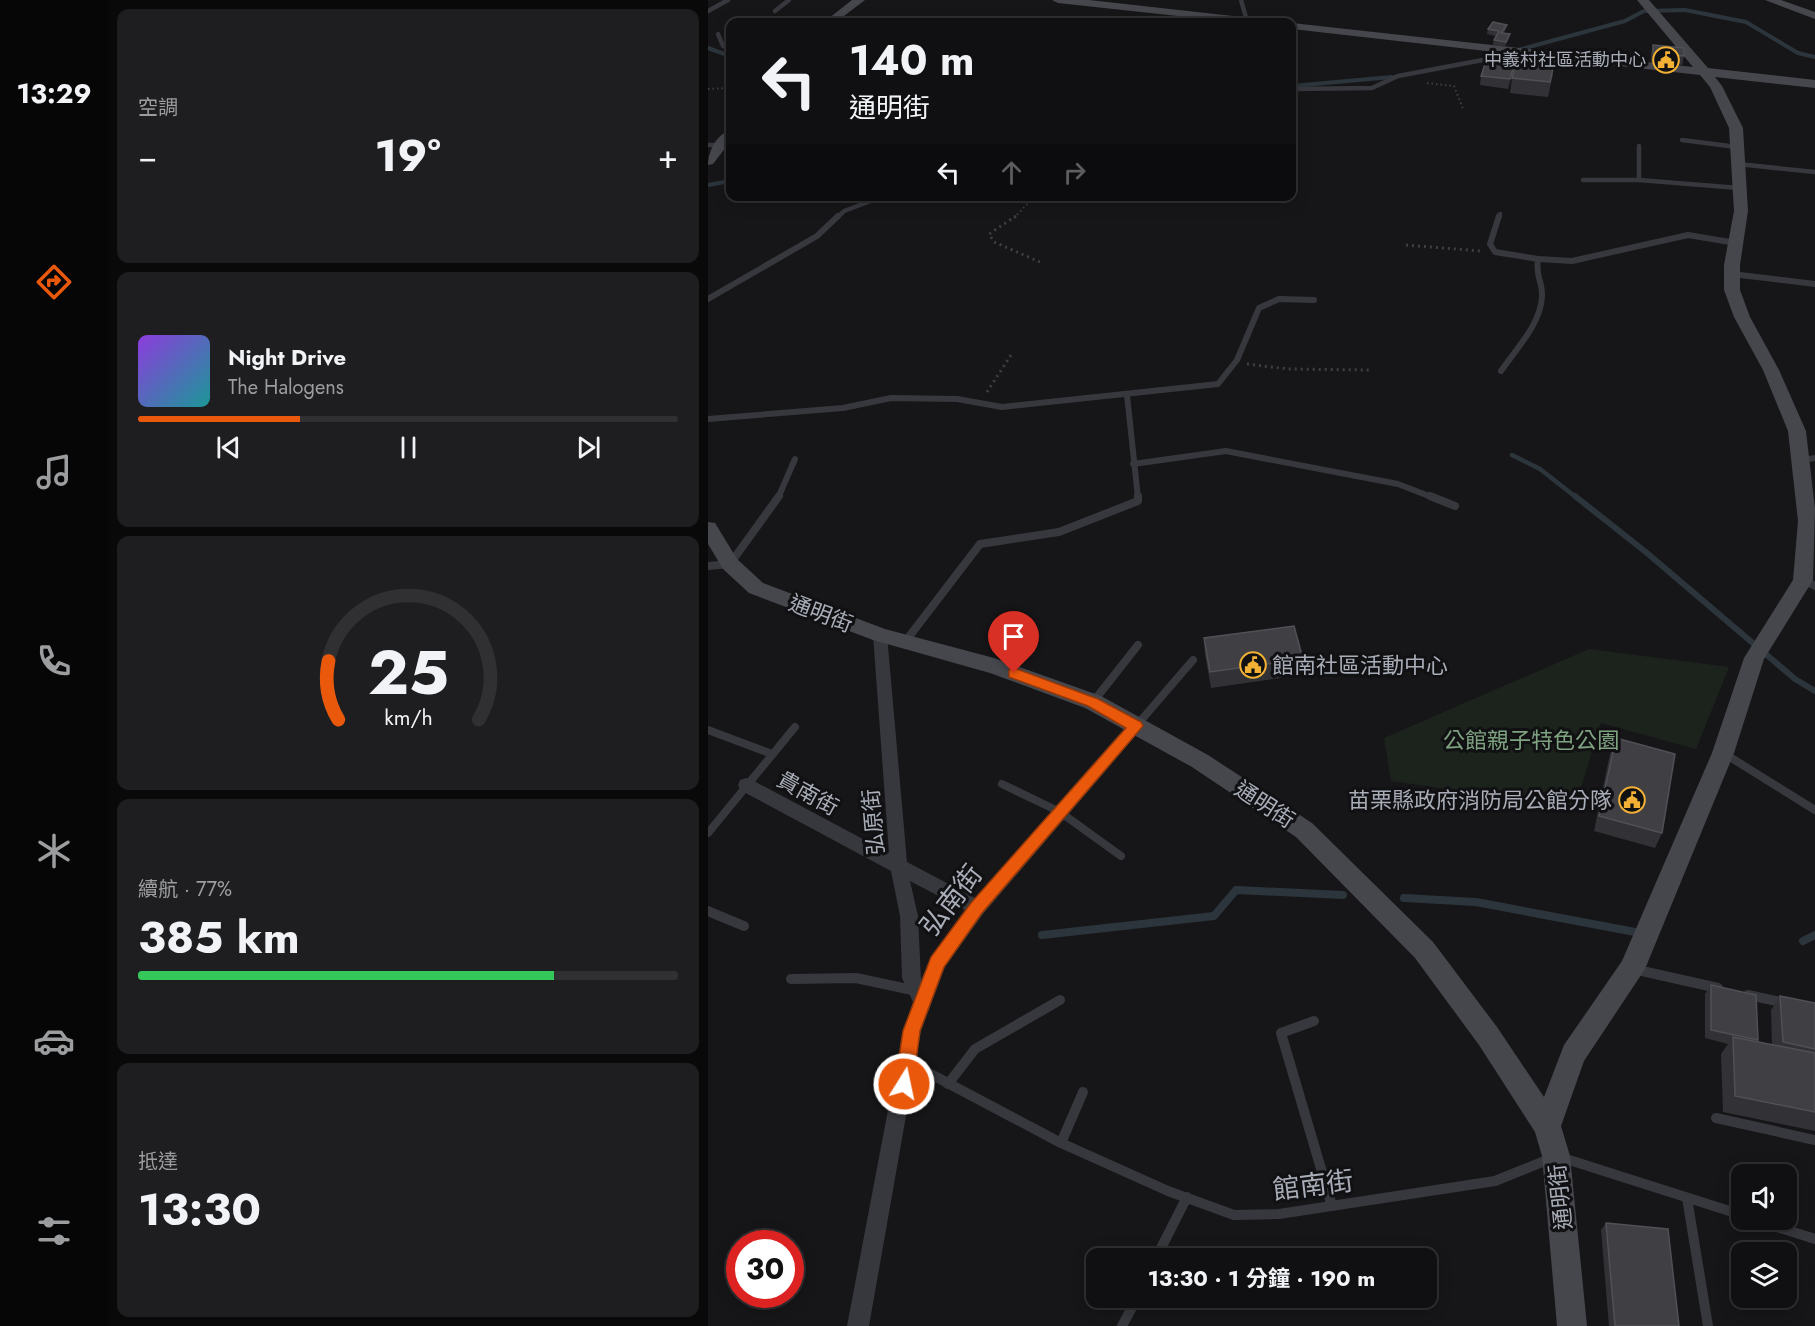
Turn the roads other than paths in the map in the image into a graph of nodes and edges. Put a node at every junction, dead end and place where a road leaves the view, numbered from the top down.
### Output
1 (728, 0) edge
2 (789, 0) edge
3 (859, 0) edge
4 (1058, 0) edge
5 (1241, 0) edge
6 (1772, 0) edge
7 (1649, 7) edge
8 (708, 11) edge
9 (775, 12) dead end
10 (1815, 16) edge
11 (834, 18) edge
12 (1220, 18) edge
13 (1246, 18) edge
14 (1296, 26) edge
15 (718, 34) dead end
16 (726, 47) edge
17 (1506, 49) junction
18 (1702, 71) junction
19 (1815, 84) edge
20 (1296, 89) edge
21 (1682, 140) dead end
22 (715, 145) edge
23 (1639, 146) dead end
24 (1737, 147) junction
25 (708, 161) edge
26 (1738, 164) junction
27 (1815, 172) edge
28 (1583, 180) dead end
29 (1639, 180) junction
30 (1739, 188) junction
31 (871, 201) edge
32 (1500, 214) dead end
33 (1736, 243) junction
34 (1538, 259) junction
35 (1732, 274) junction
36 (1815, 284) edge
37 (708, 299) edge
38 (1314, 300) dead end
39 (1501, 371) dead end
40 (1126, 395) junction
41 (708, 419) edge
42 (795, 459) dead end
43 (1808, 459) edge
44 (1133, 464) junction
45 (1455, 506) dead end
46 (708, 528) edge
47 (719, 565) edge
48 (1809, 583) edge
49 (880, 635) junction
50 (905, 642) junction
51 (1138, 645) dead end
52 (1193, 660) dead end
53 (1093, 702) junction
54 (1136, 726) junction
55 (795, 727) dead end
56 (708, 730) edge
57 (1723, 753) junction
58 (772, 754) junction
59 (1002, 784) dead end
60 (746, 785) junction
61 (1815, 810) edge
62 (1060, 812) junction
63 (708, 832) edge
64 (1121, 855) dead end
65 (899, 868) junction
66 (977, 908) junction
67 (708, 911) edge
68 (744, 926) dead end
69 (1632, 969) junction
70 (791, 979) dead end
71 (920, 996) junction
72 (1060, 1000) dead end
73 (1795, 1005) edge
74 (1314, 1021) dead end
75 (908, 1062) junction
76 (948, 1084) junction
77 (1083, 1092) dead end
78 (1716, 1118) dead end
79 (1547, 1126) junction
80 (1815, 1140) edge
81 (1061, 1143) junction
82 (1556, 1156) junction
83 (1187, 1197) junction
84 (1687, 1198) junction
85 (1332, 1206) junction
86 (1731, 1212) edge
87 (1787, 1230) edge
88 (1815, 1239) edge
89 (1161, 1248) edge
90 (1132, 1308) edge
91 (858, 1326) edge
92 (1122, 1326) edge
93 (1572, 1326) edge
94 (1708, 1326) edge

1 - 8 lane
2 - 9 lane
3 - 11 street
4 - 12 street
5 - 13 lane
6 - 10 street
7 - 18 street
14 - 17 street
15 - 16 lane
17 - 18 street
17 - 20 lane
18 - 19 street
18 - 24 street
21 - 24 lane
22 - 25 street
23 - 29 lane
24 - 26 street
26 - 27 lane
26 - 30 street
28 - 29 lane
29 - 30 lane
30 - 33 street
31 - 37 lane
32 - 34 lane
33 - 34 lane
33 - 35 street
34 - 39 lane
35 - 36 lane
35 - 43 street
38 - 40 lane
40 - 41 lane
40 - 44 lane
42 - 47 lane
43 - 48 street
44 - 45 lane
44 - 50 lane
46 - 47 street, 通明街
47 - 49 street, 通明街
48 - 57 street
49 - 50 street, 通明街
49 - 65 street, 弘原街
50 - 53 street, 通明街
51 - 53 lane
52 - 54 lane
53 - 54 street, 通明街
54 - 62 street, 弘南街
54 - 79 street, 通明街
55 - 58 lane
56 - 58 lane
57 - 61 lane
57 - 69 street
58 - 60 lane
59 - 62 lane
60 - 63 lane
60 - 65 street, 貴南街
62 - 64 lane
62 - 66 street, 弘南街
65 - 66 street, 貴南街
65 - 71 street, 弘原街
66 - 71 street, 弘南街
67 - 68 lane
69 - 73 lane
69 - 79 street
70 - 71 lane
71 - 75 street, 弘南街
72 - 76 lane
74 - 85 lane
75 - 76 lane, 館南街
75 - 91 street, 弘南街
76 - 81 lane, 館南街
77 - 81 lane
78 - 80 lane
79 - 82 street, 通明街
81 - 83 lane, 館南街
82 - 84 lane
82 - 85 lane, 館南街
82 - 93 street, 通明街
83 - 85 lane, 館南街
83 - 89 lane
84 - 86 lane
84 - 94 lane
87 - 88 lane
90 - 92 lane

